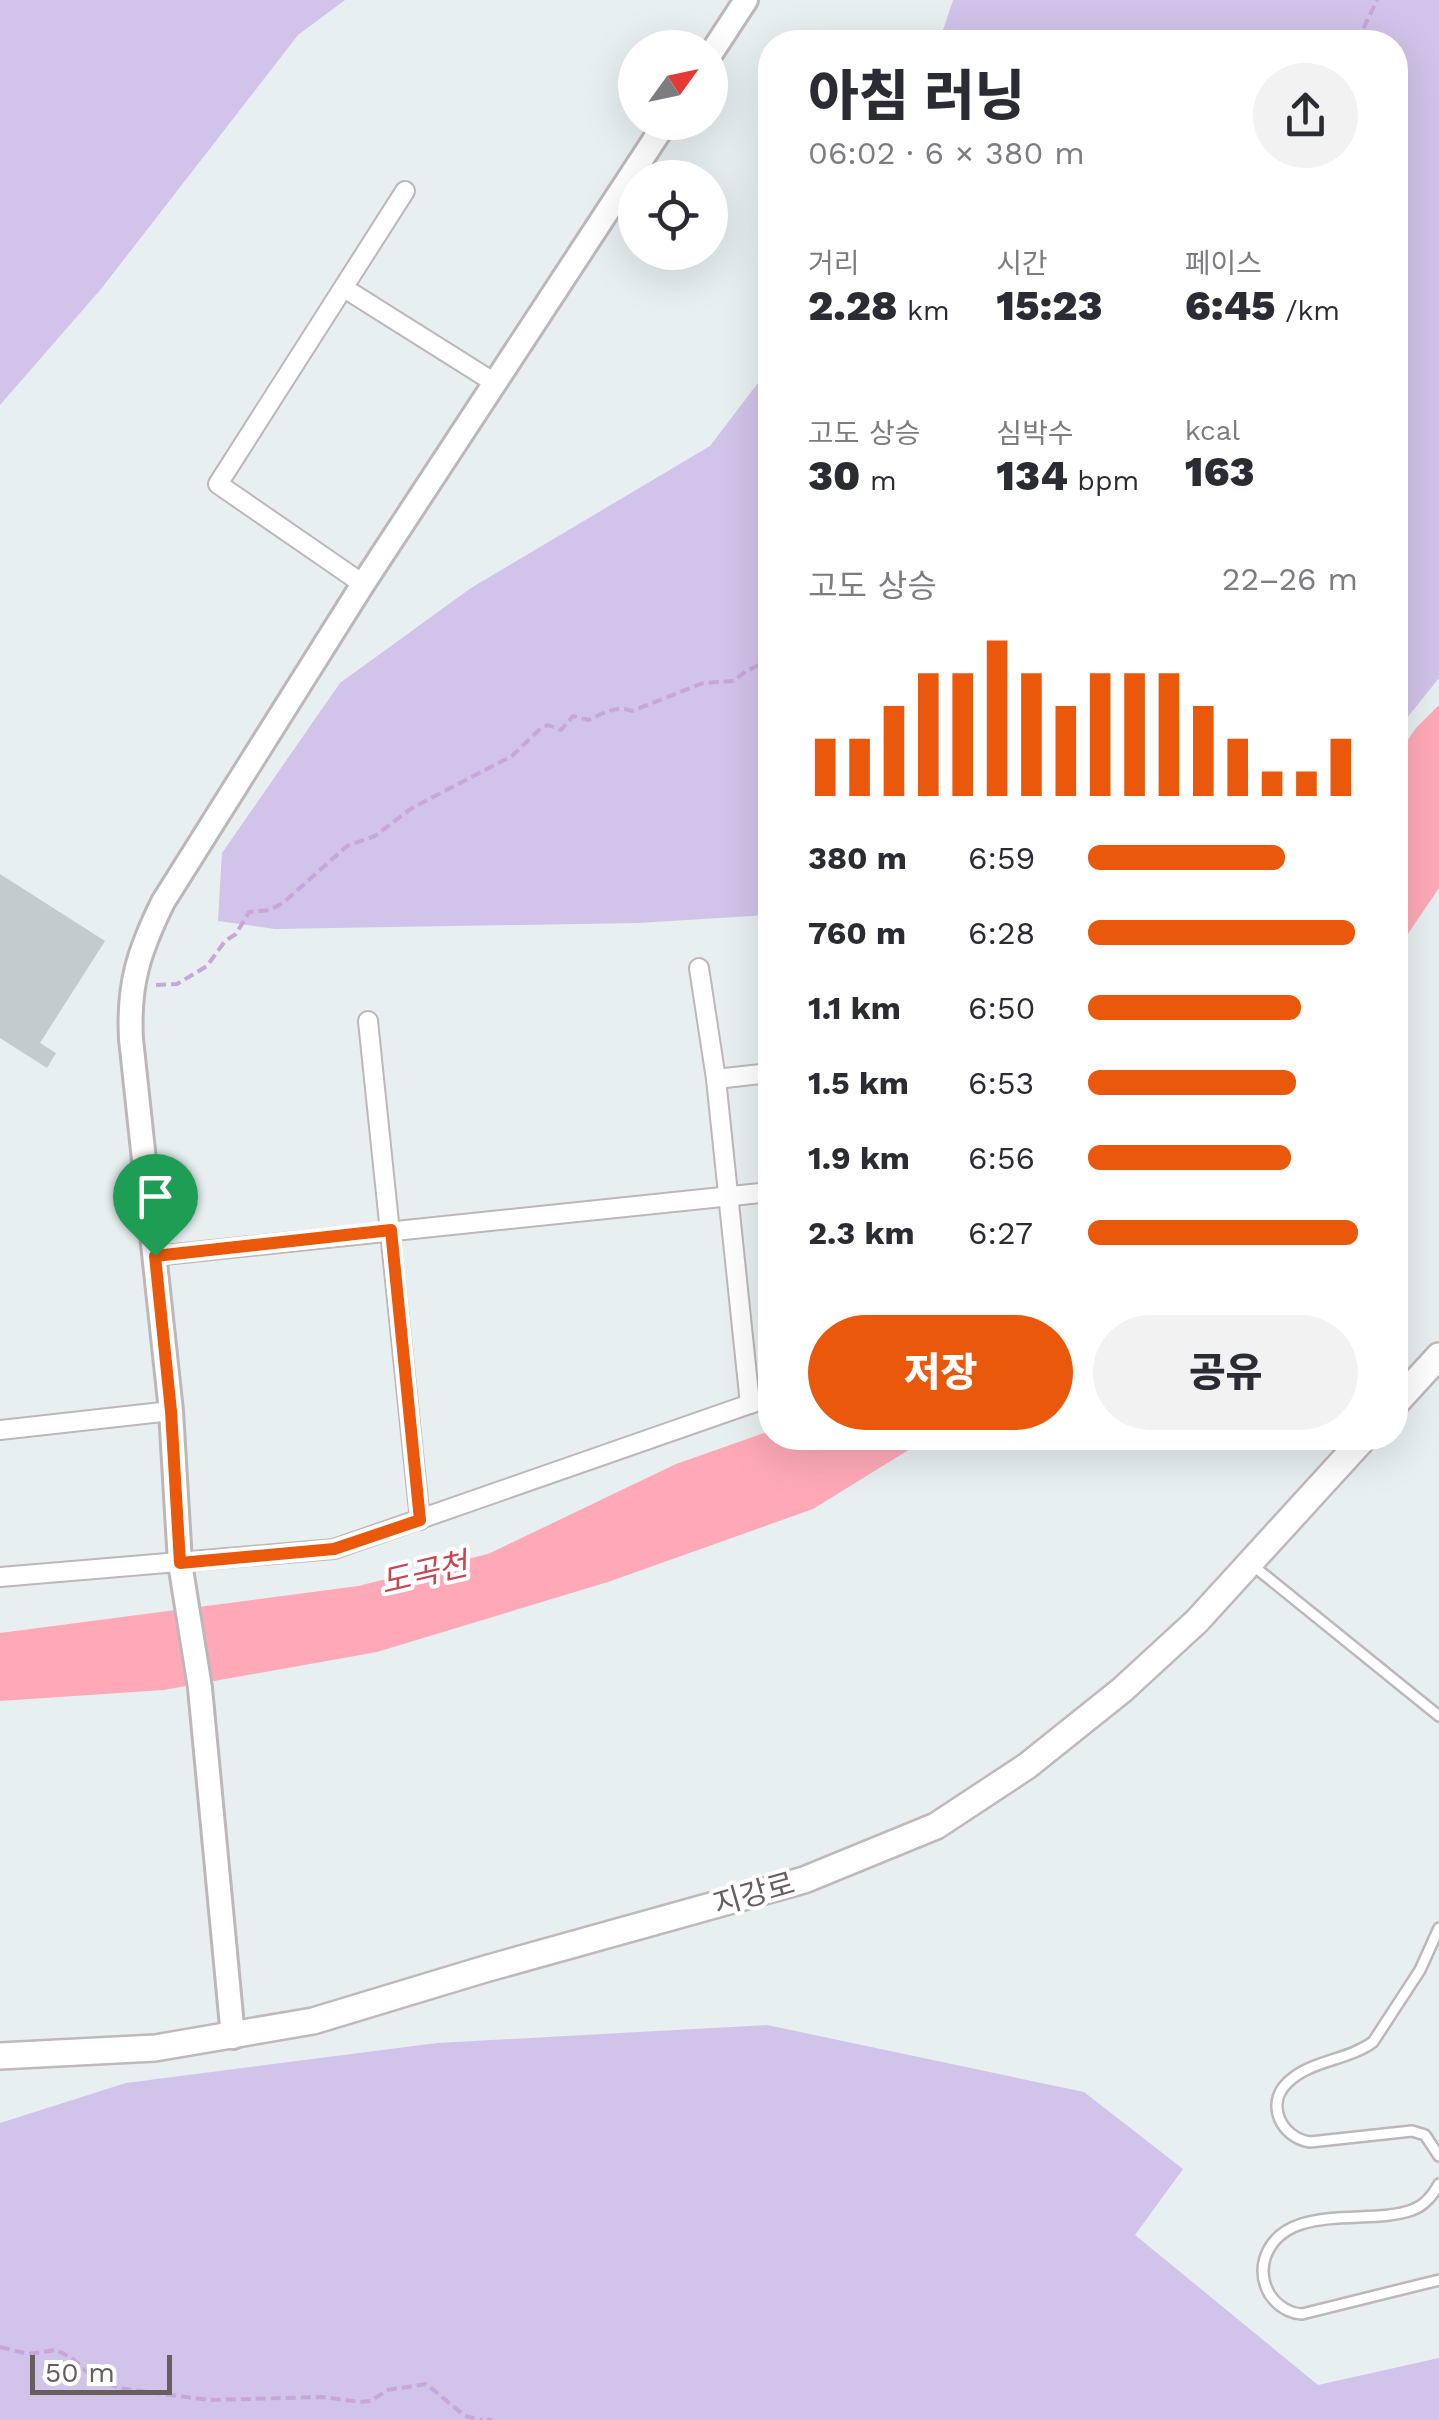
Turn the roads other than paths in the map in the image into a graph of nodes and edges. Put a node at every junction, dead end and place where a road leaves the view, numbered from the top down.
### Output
1 (746, 0) edge
2 (726, 30) edge
3 (654, 140) edge
4 (405, 191) dead end
5 (344, 288) junction
6 (495, 383) junction
7 (363, 584) junction
8 (700, 968) dead end
9 (368, 1021) dead end
10 (758, 1074) edge
11 (716, 1079) junction
12 (758, 1193) edge
13 (728, 1196) junction
14 (391, 1230) junction
15 (155, 1256) junction
16 (1439, 1356) edge
17 (1408, 1390) edge
18 (758, 1401) edge
19 (750, 1404) junction
20 (171, 1411) junction
21 (0, 1430) edge
22 (1353, 1450) edge
23 (420, 1520) junction
24 (1249, 1562) junction
25 (180, 1563) junction
26 (0, 1577) edge
27 (1439, 1716) edge
28 (1439, 1928) edge
29 (1433, 1942) junction
30 (1439, 1953) edge
31 (233, 2037) junction
32 (0, 2056) edge
33 (1439, 2156) edge
34 (1439, 2184) edge
35 (1439, 2280) edge

1 - 2 street
3 - 6 street
4 - 5 street
5 - 6 street
5 - 7 street
6 - 7 street
7 - 15 street
8 - 11 street
9 - 14 street
10 - 11 street
11 - 13 street
12 - 13 street
13 - 14 street
13 - 19 street
14 - 15 street
14 - 23 street
15 - 20 street
16 - 17 main road
18 - 19 street
19 - 23 street
20 - 21 street
20 - 25 street
22 - 24 main road, 지강로
23 - 25 street
24 - 27 lane
24 - 31 main road, 지강로
25 - 26 street
25 - 31 street
28 - 29 lane
29 - 30 lane
29 - 33 lane
31 - 32 main road, 지강로
34 - 35 lane

